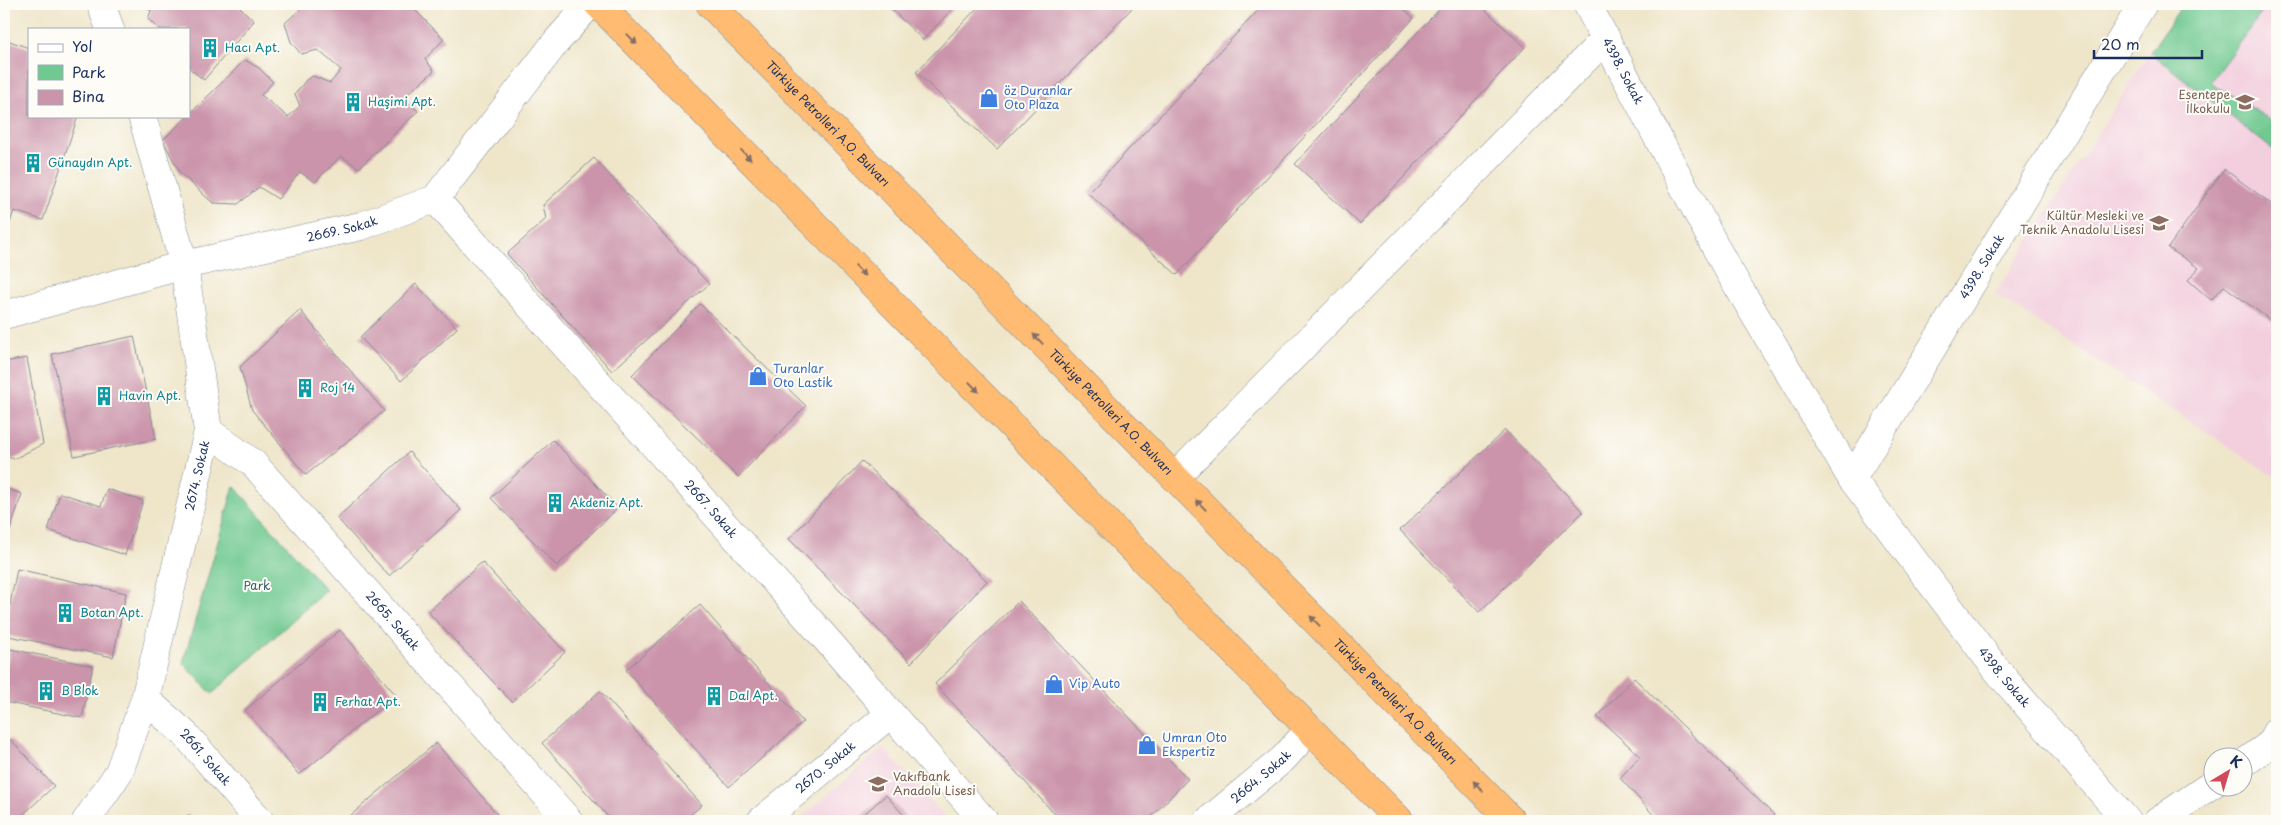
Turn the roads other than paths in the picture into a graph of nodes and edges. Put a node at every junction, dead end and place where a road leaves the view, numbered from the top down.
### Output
1 (101, 4) edge
2 (590, 4) edge
3 (598, 4) edge
4 (710, 4) edge
5 (1587, 4) edge
6 (2143, 4) edge
7 (110, 28) edge
8 (1606, 38) junction
9 (143, 118) edge
10 (435, 199) junction
11 (184, 265) junction
12 (4, 315) edge
13 (208, 431) junction
14 (1174, 477) junction
15 (1852, 478) junction
16 (145, 699) junction
17 (890, 714) junction
18 (1310, 729) junction
19 (2277, 732) edge
20 (2254, 755) edge
21 (2204, 790) edge
22 (86, 821) edge
23 (260, 821) edge
24 (569, 821) edge
25 (762, 821) edge
26 (984, 821) edge
27 (1208, 821) edge
28 (1400, 821) edge
29 (1512, 821) edge
30 (2127, 821) edge
31 (2158, 821) edge

1 - 7 street
2 - 10 street
3 -> 18 highway
14 -> 4 highway, Türkiye Petrolleri A.O. Bulvarı
5 - 8 street, 4398. Sokak
6 - 15 street, 4398. Sokak
8 - 14 street
8 - 15 street, 4398. Sokak
9 - 11 street, 2674. Sokak
10 - 11 street, 2669. Sokak
10 - 17 street, 2667. Sokak
11 - 12 street, 2669. Sokak
11 - 13 street, 2674. Sokak
13 - 16 street, 2674. Sokak
13 - 24 street, 2665. Sokak
29 -> 14 highway, Türkiye Petrolleri A.O. Bulvarı
15 - 30 street, 4398. Sokak
16 - 22 street, 2674. Sokak
16 - 23 street, 2661. Sokak
17 - 25 street, 2670. Sokak
17 - 26 street, 2667. Sokak
18 - 27 street, 2664. Sokak
18 - 28 highway
19 - 20 street
21 - 31 street

